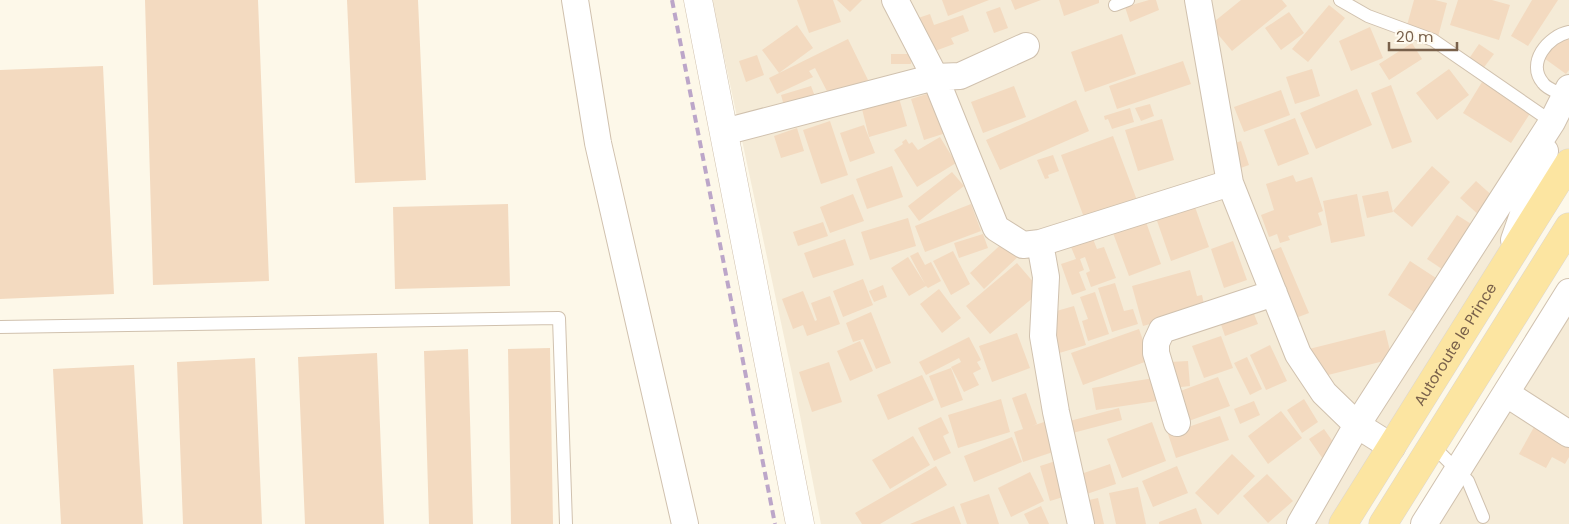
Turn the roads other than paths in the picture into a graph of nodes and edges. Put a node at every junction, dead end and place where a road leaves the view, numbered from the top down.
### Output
1 (575, 0) edge
2 (698, 0) edge
3 (895, 0) edge
4 (1128, 0) edge
5 (1198, 0) edge
6 (1340, 0) edge
7 (1115, 4) dead end
8 (1569, 32) edge
9 (1026, 46) dead end
10 (934, 77) junction
11 (1566, 92) edge
12 (1552, 122) junction
13 (724, 132) junction
14 (1569, 163) edge
15 (1230, 183) junction
16 (1569, 227) edge
17 (1040, 243) junction
18 (1504, 268) junction
19 (1569, 292) edge
20 (1274, 293) junction
21 (0, 327) edge
22 (1507, 394) junction
23 (1177, 423) dead end
24 (1357, 425) junction
25 (1569, 434) edge
26 (1432, 445) junction
27 (1392, 446) junction
28 (1457, 470) junction
29 (1483, 517) dead end
30 (566, 524) edge
31 (685, 524) edge
32 (800, 524) edge
33 (1081, 524) edge
34 (1300, 524) edge
35 (1343, 524) edge
36 (1383, 524) edge
37 (1424, 524) edge

1 - 31 street
2 - 13 street
3 - 10 street
4 - 7 lane
5 - 15 street
6 - 12 lane
8 - 11 lane
9 - 10 street
10 - 13 street
10 - 17 street
11 - 12 street
12 - 18 street
12 - 24 street
13 - 32 street
14 - 18 main road, Autoroute le Prince
15 - 17 street
15 - 20 street
16 - 26 main road
17 - 33 street
18 - 27 main road, Autoroute le Prince
19 - 22 street
20 - 23 street
20 - 24 street
21 - 30 lane
22 - 25 street
22 - 28 street
24 - 27 street
24 - 34 street
26 - 28 lane
26 - 36 main road
27 - 35 main road, Autoroute le Prince
28 - 29 lane
28 - 37 street

